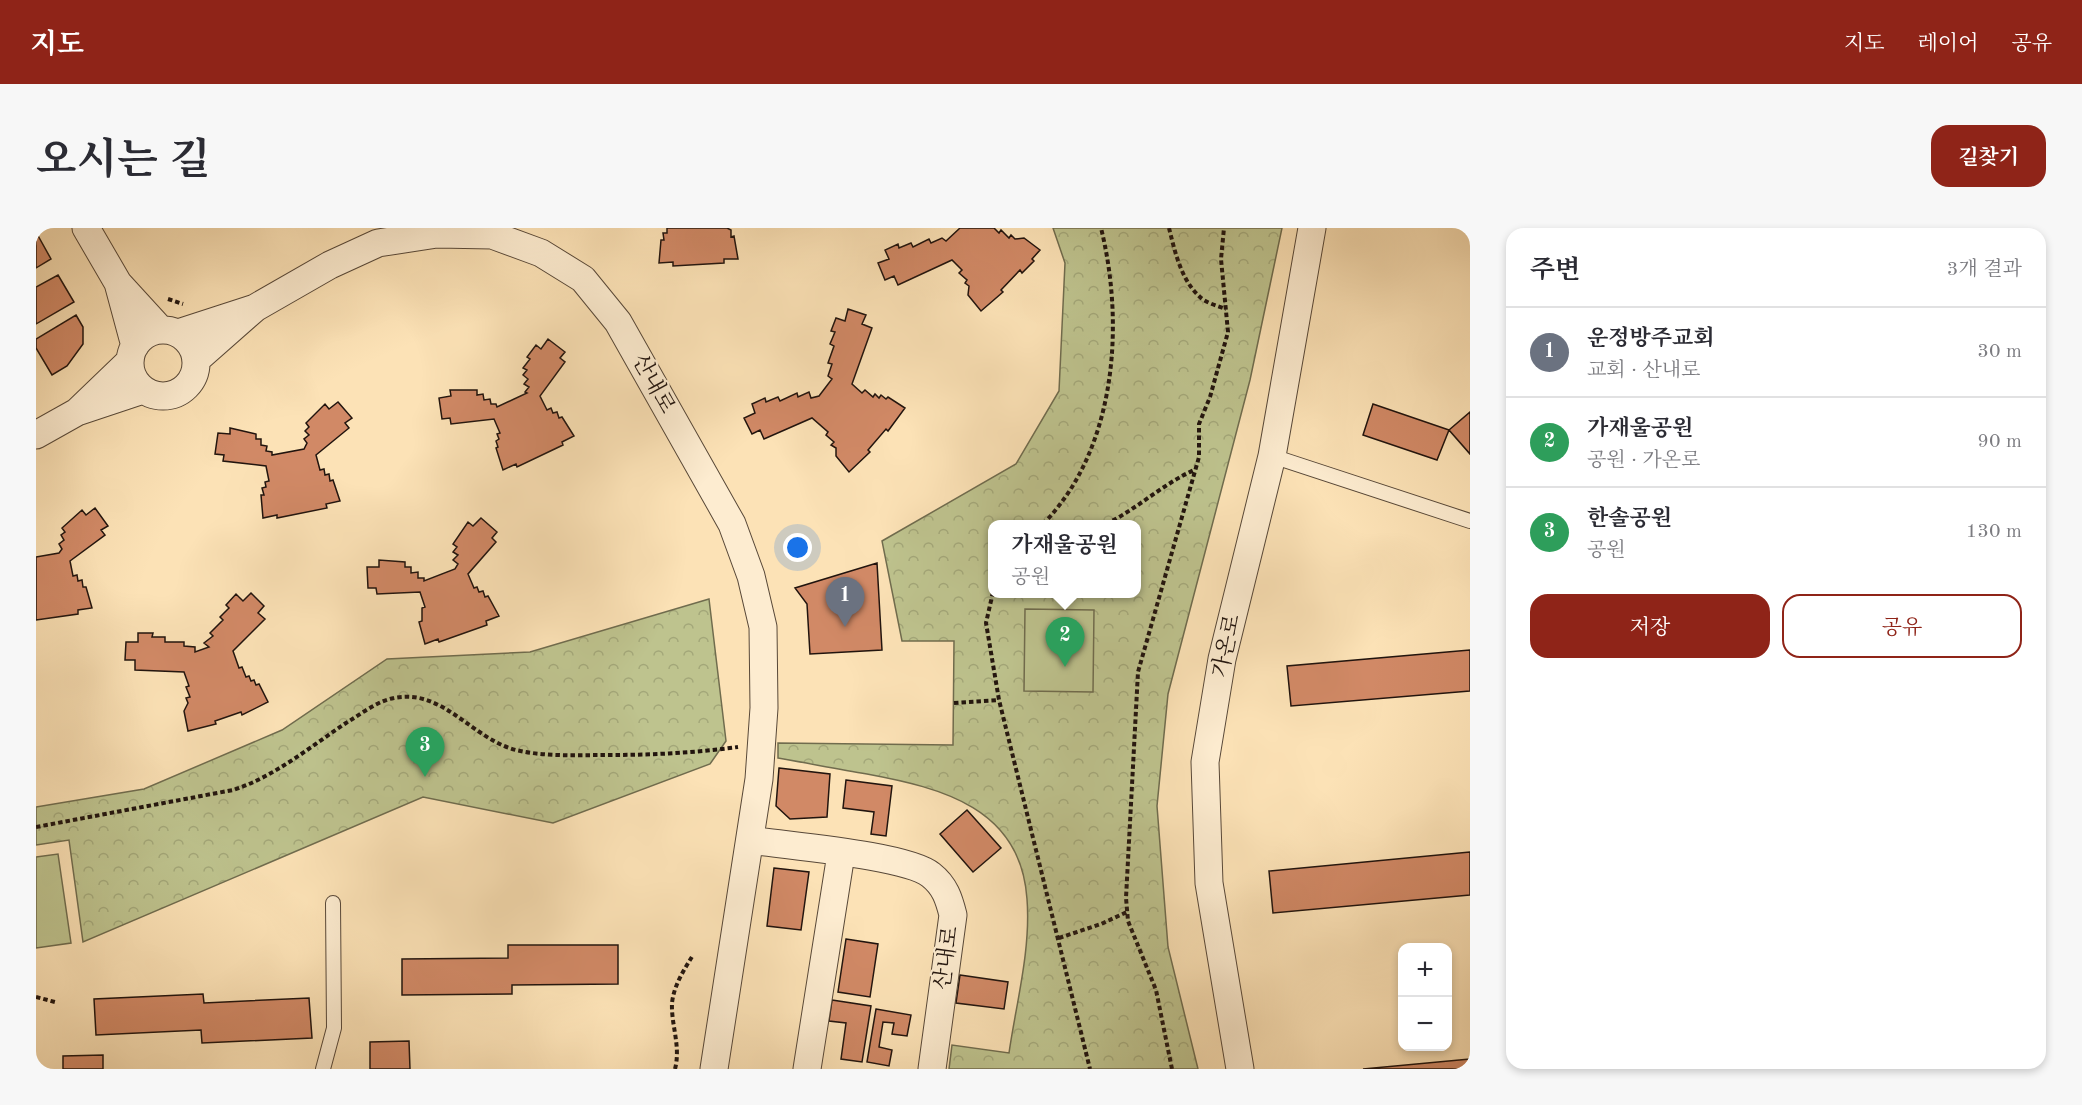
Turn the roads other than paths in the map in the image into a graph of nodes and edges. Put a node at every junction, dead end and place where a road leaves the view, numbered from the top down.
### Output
1 (86, 228) edge
2 (1312, 228) edge
3 (118, 283) junction
4 (255, 308) junction
5 (169, 331) junction
6 (132, 354) junction
7 (197, 359) junction
8 (143, 390) junction
9 (77, 412) junction
10 (36, 435) edge
11 (1272, 456) junction
12 (1470, 521) edge
13 (750, 840) junction
14 (841, 854) junction
15 (333, 903) dead end
16 (323, 1069) edge
17 (714, 1069) edge
18 (807, 1069) edge
19 (932, 1069) edge
20 (1240, 1069) edge

1 - 3 street
2 - 11 street, 가온로
3 - 5 street
3 - 6 street
4 - 5 street
4 - 7 street
4 - 13 street, 산내로
5 - 6 street
5 - 7 street
6 - 8 street
6 - 9 street
7 - 8 street
8 - 9 street
9 - 10 street
11 - 12 lane
11 - 20 street, 가온로
13 - 14 street, 산내로
13 - 17 street, 산내로
14 - 18 street
14 - 19 street, 산내로
15 - 16 lane

